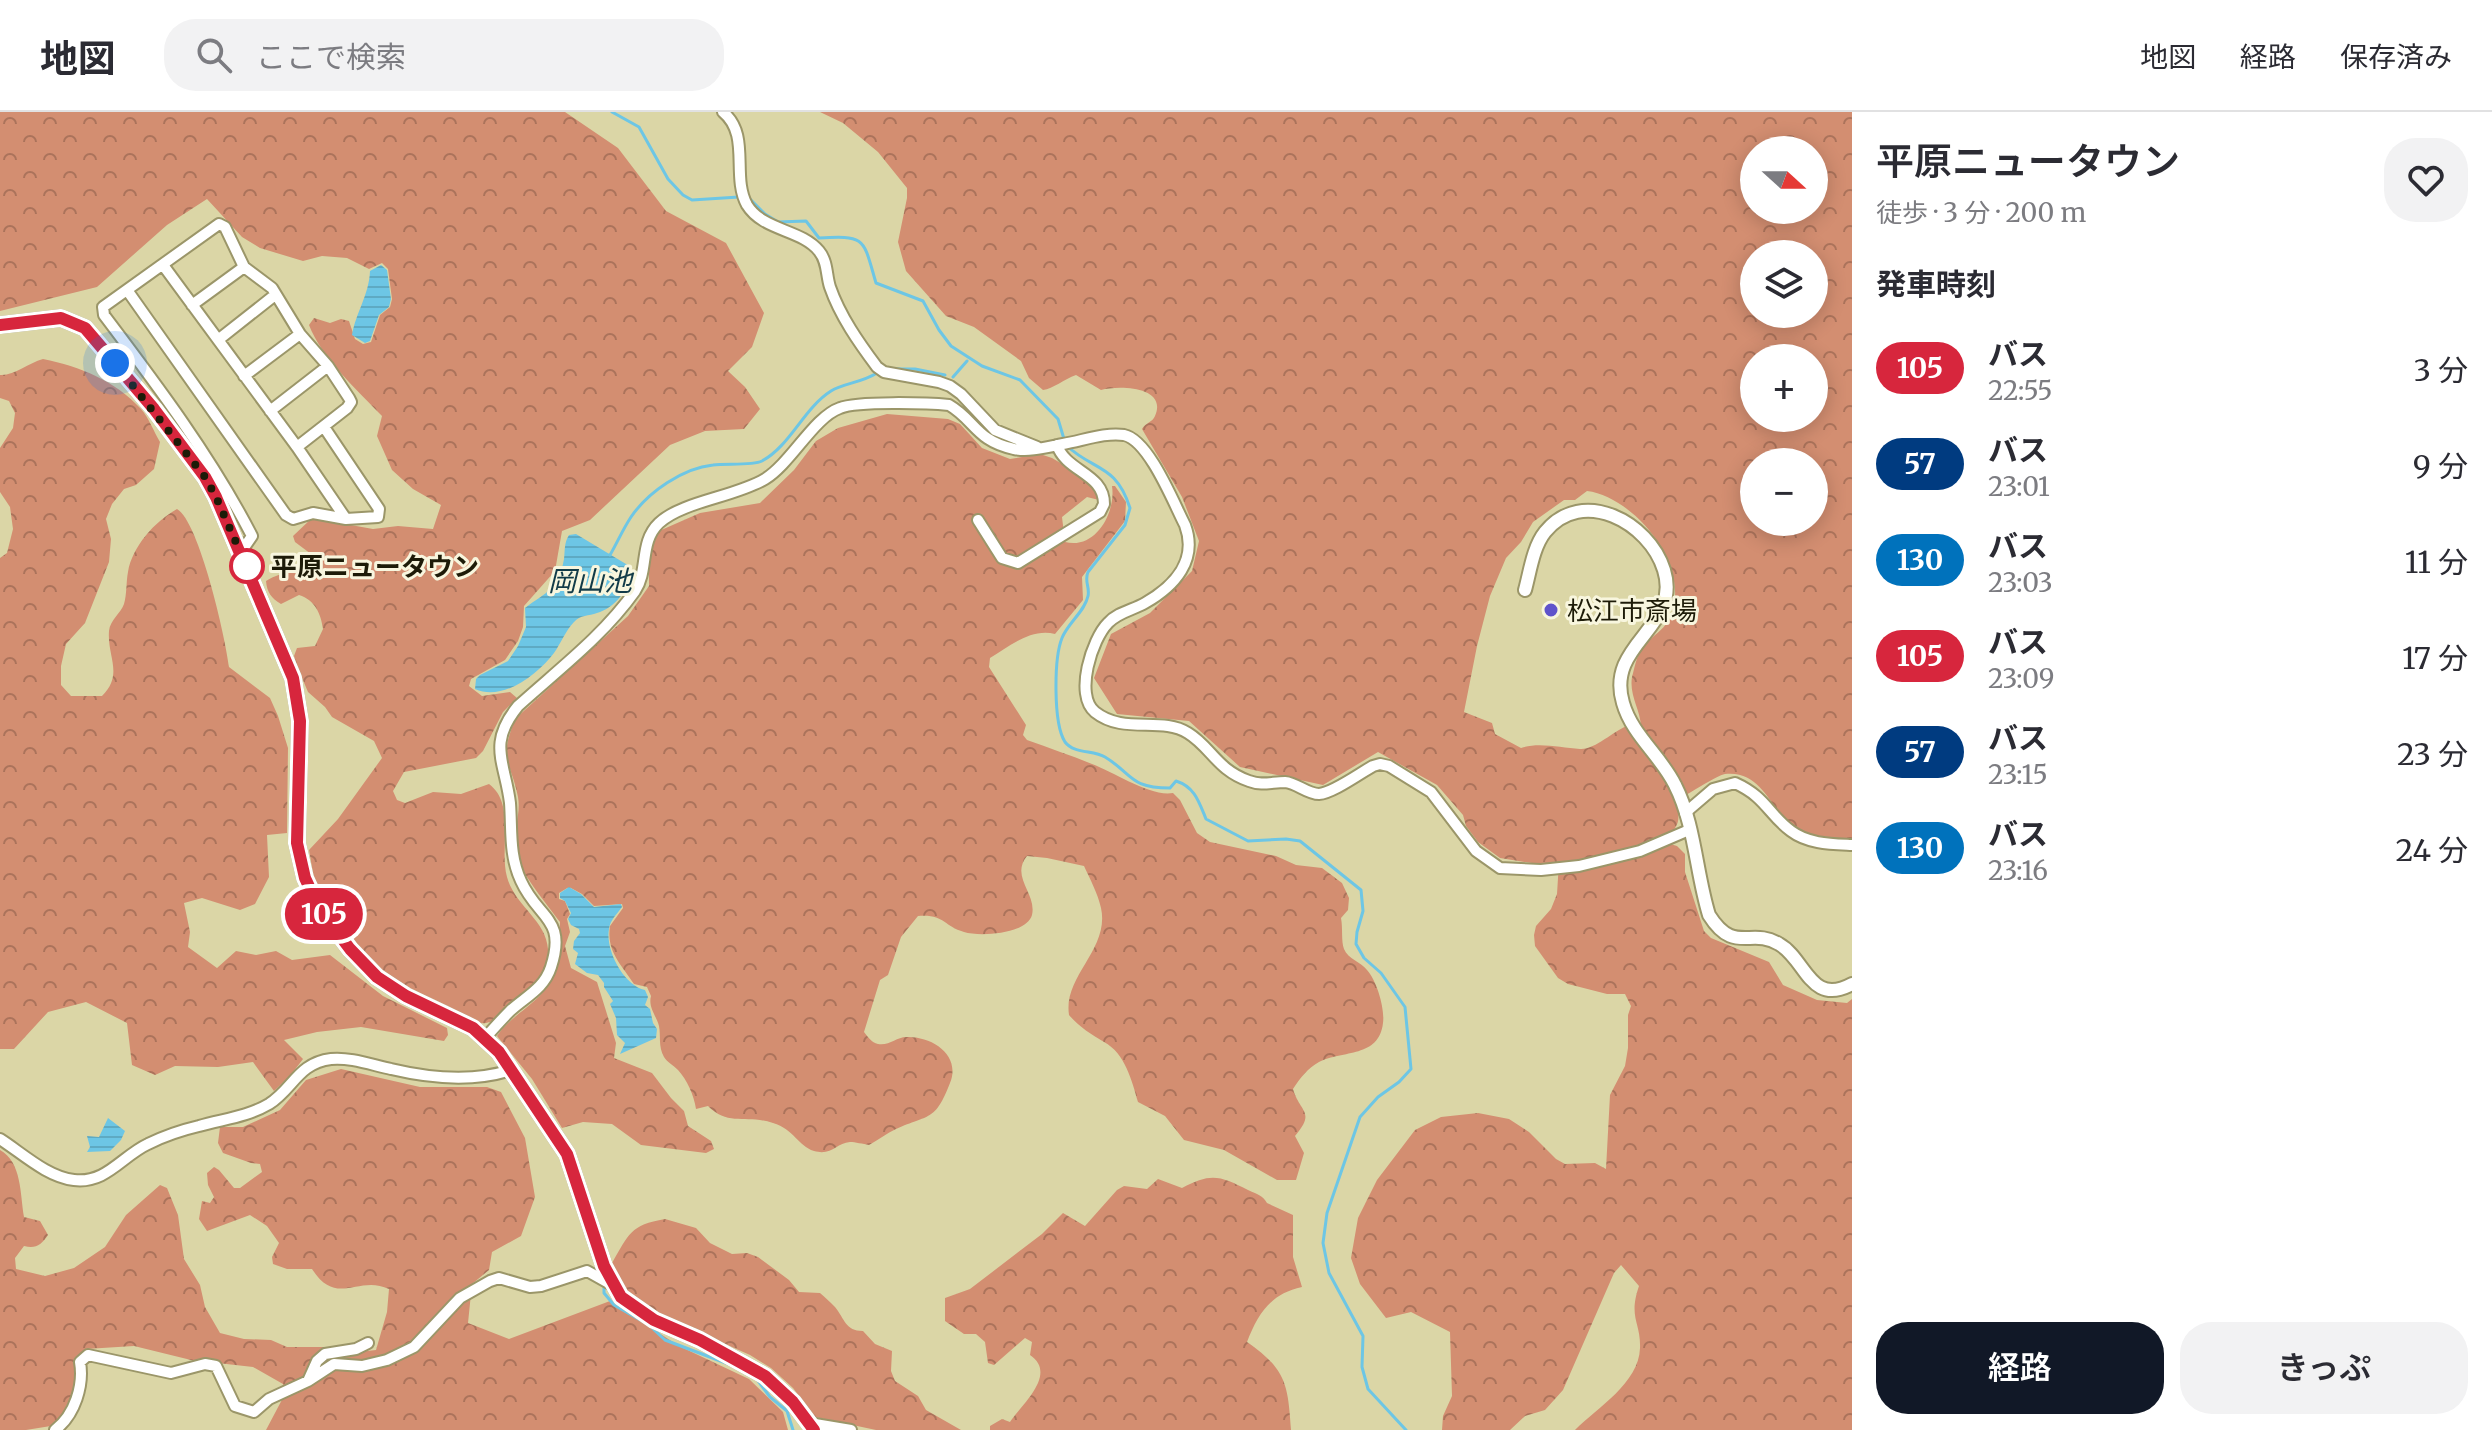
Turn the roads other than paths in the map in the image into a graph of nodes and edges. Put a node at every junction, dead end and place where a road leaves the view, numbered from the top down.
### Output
1 (723, 112) edge
2 (163, 265) junction
3 (244, 267) junction
4 (127, 290) junction
5 (275, 295) junction
6 (192, 305) junction
7 (0, 325) edge
8 (300, 334) junction
9 (218, 340) junction
10 (328, 366) junction
11 (244, 376) junction
12 (270, 411) junction
13 (324, 427) junction
14 (1062, 444) junction
15 (297, 447) junction
16 (1041, 448) junction
17 (346, 519) junction
18 (978, 520) dead end
19 (241, 552) junction
20 (1525, 590) dead end
21 (1685, 813) junction
22 (1689, 830) junction
23 (1852, 845) edge
24 (1852, 984) edge
25 (485, 1038) junction
26 (511, 1070) junction
27 (0, 1139) edge
28 (612, 1285) junction
29 (368, 1343) dead end
30 (308, 1381) junction
31 (811, 1427) edge
32 (55, 1430) edge
33 (851, 1430) edge

1 - 16 street
2 - 3 street
2 - 4 street
2 - 6 street
3 - 5 street
3 - 6 street
4 - 17 street
4 - 19 street
5 - 8 street
5 - 9 street
6 - 9 street
7 - 19 main road
8 - 10 street
8 - 11 street
9 - 11 street
10 - 12 street
10 - 13 street
11 - 12 street
12 - 15 street
13 - 15 street
13 - 17 street
14 - 16 street
14 - 18 street
14 - 22 street
15 - 17 street
16 - 25 street
19 - 25 main road
20 - 21 street
21 - 22 street
21 - 23 street
22 - 24 street
25 - 26 main road
26 - 27 street
26 - 28 main road
28 - 30 street
28 - 31 main road
29 - 30 street
30 - 32 street
31 - 33 street

